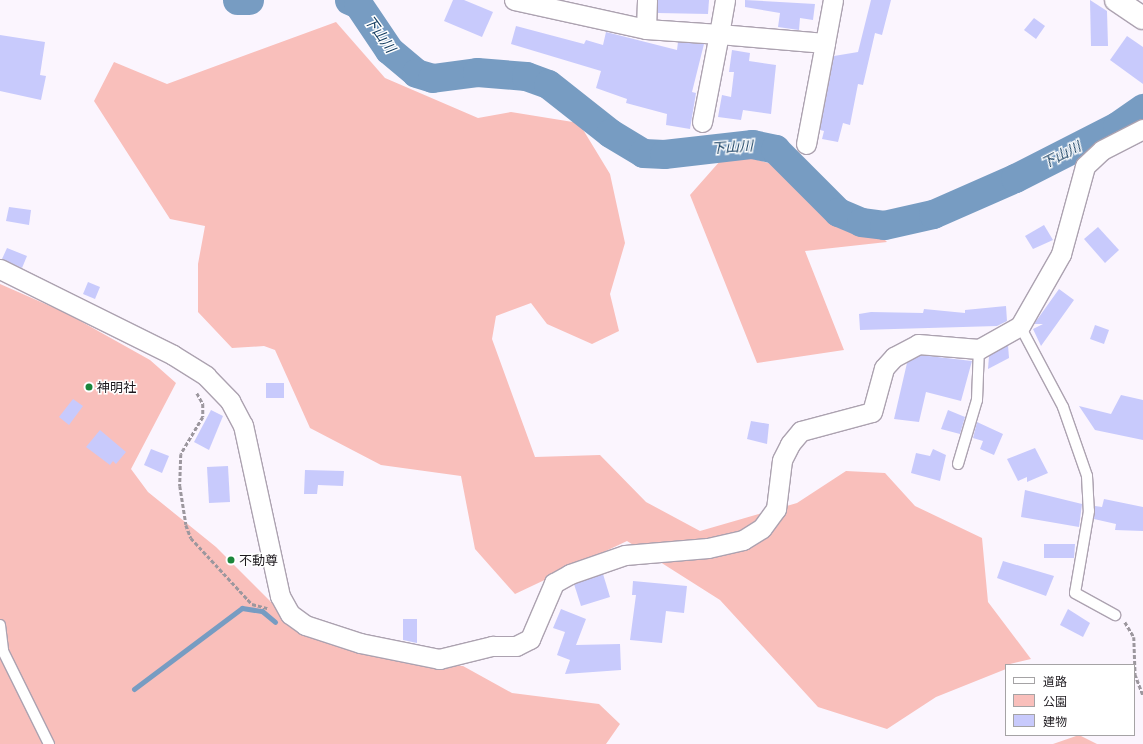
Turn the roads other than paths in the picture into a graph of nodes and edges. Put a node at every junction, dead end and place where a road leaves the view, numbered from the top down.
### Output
1 (514, 0) edge
2 (647, 0) edge
3 (725, 0) edge
4 (833, 0) edge
5 (1116, 0) edge
6 (1143, 18) edge
7 (646, 29) junction
8 (719, 34) junction
9 (825, 43) junction
10 (702, 122) dead end
11 (1143, 129) edge
12 (806, 144) dead end
13 (0, 269) edge
14 (1020, 326) junction
15 (979, 349) junction
16 (958, 464) dead end
17 (1115, 615) road end
18 (0, 625) edge
19 (48, 744) edge

1 - 7 street
2 - 7 street
3 - 8 street
4 - 9 street
5 - 6 main road
7 - 8 street
8 - 9 street
8 - 10 street
9 - 12 street
11 - 14 street
13 - 15 street
14 - 15 street
14 - 17 lane
15 - 16 lane
18 - 19 lane

